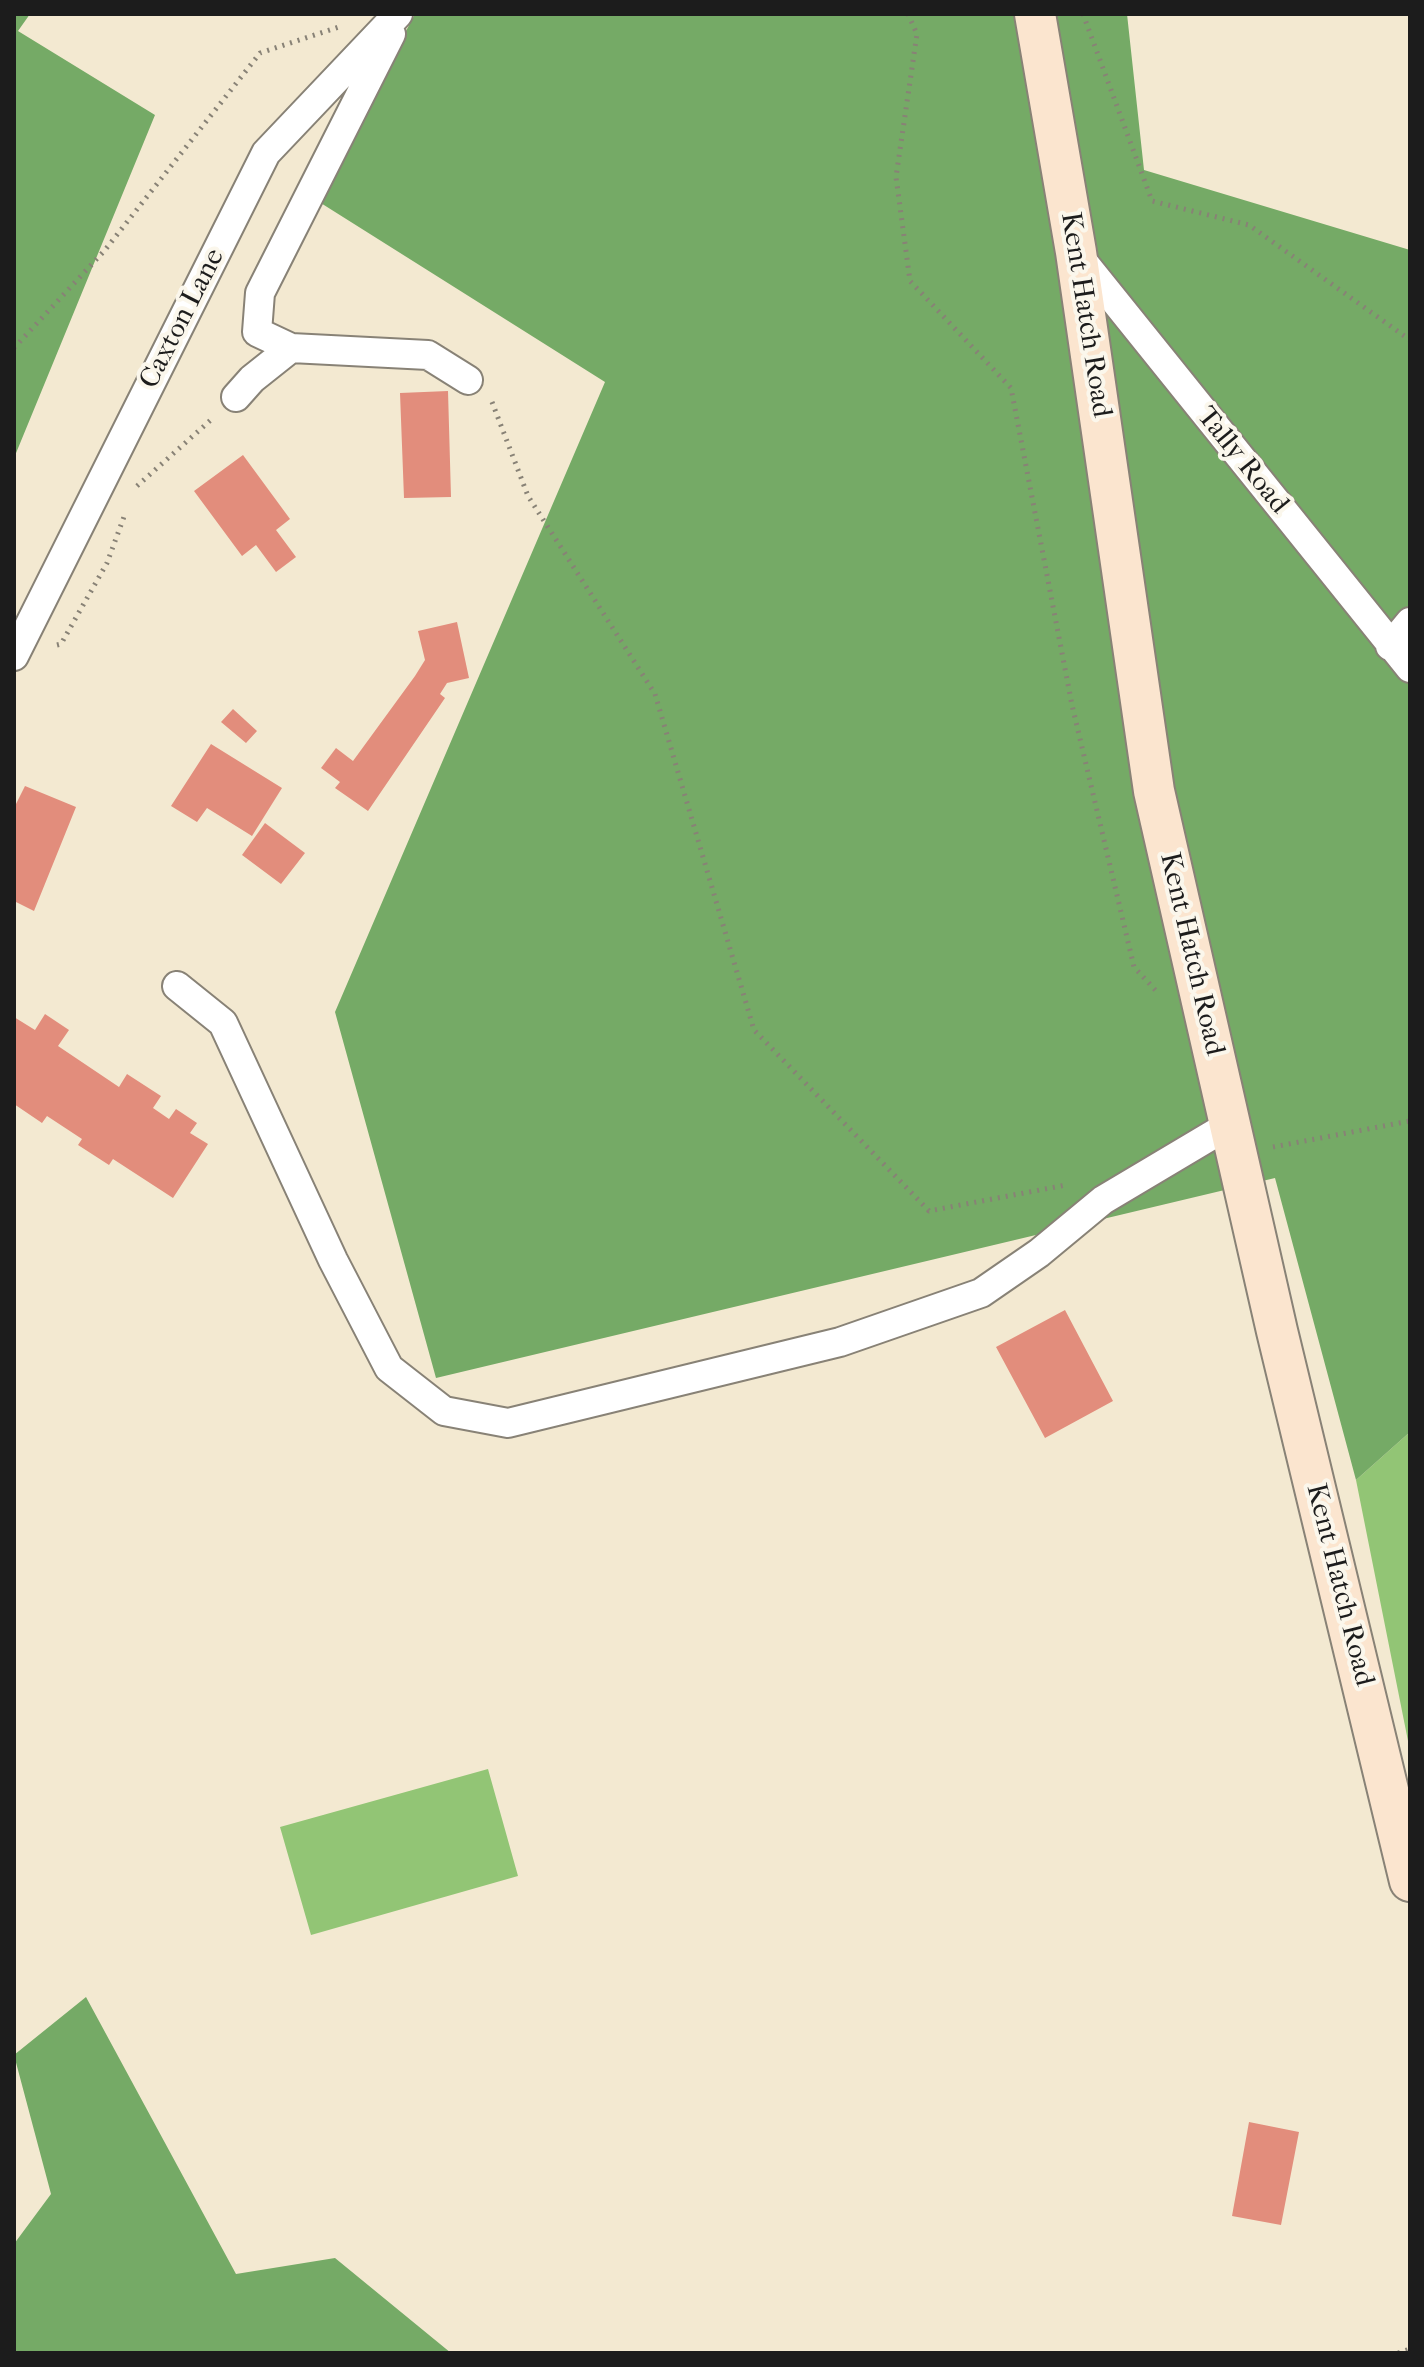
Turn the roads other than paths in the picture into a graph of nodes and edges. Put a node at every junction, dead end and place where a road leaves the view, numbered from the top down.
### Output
1 (400, 14) edge
2 (1035, 14) edge
3 (1076, 252) junction
4 (291, 348) junction
5 (468, 380) road end
6 (236, 397) road end
7 (1410, 622) edge
8 (1390, 646) junction
9 (14, 656) edge
10 (1410, 668) edge
11 (177, 986) dead end
12 (1232, 1139) junction
13 (1410, 1881) edge

1 - 4 street
1 - 9 street, Caxton Lane
2 - 3 main road, Kent Hatch Road
3 - 8 street, Tally Road
3 - 12 main road, Kent Hatch Road
4 - 5 street
4 - 6 street
7 - 8 street
8 - 10 street, Tally Road
11 - 12 street
12 - 13 main road, Kent Hatch Road

